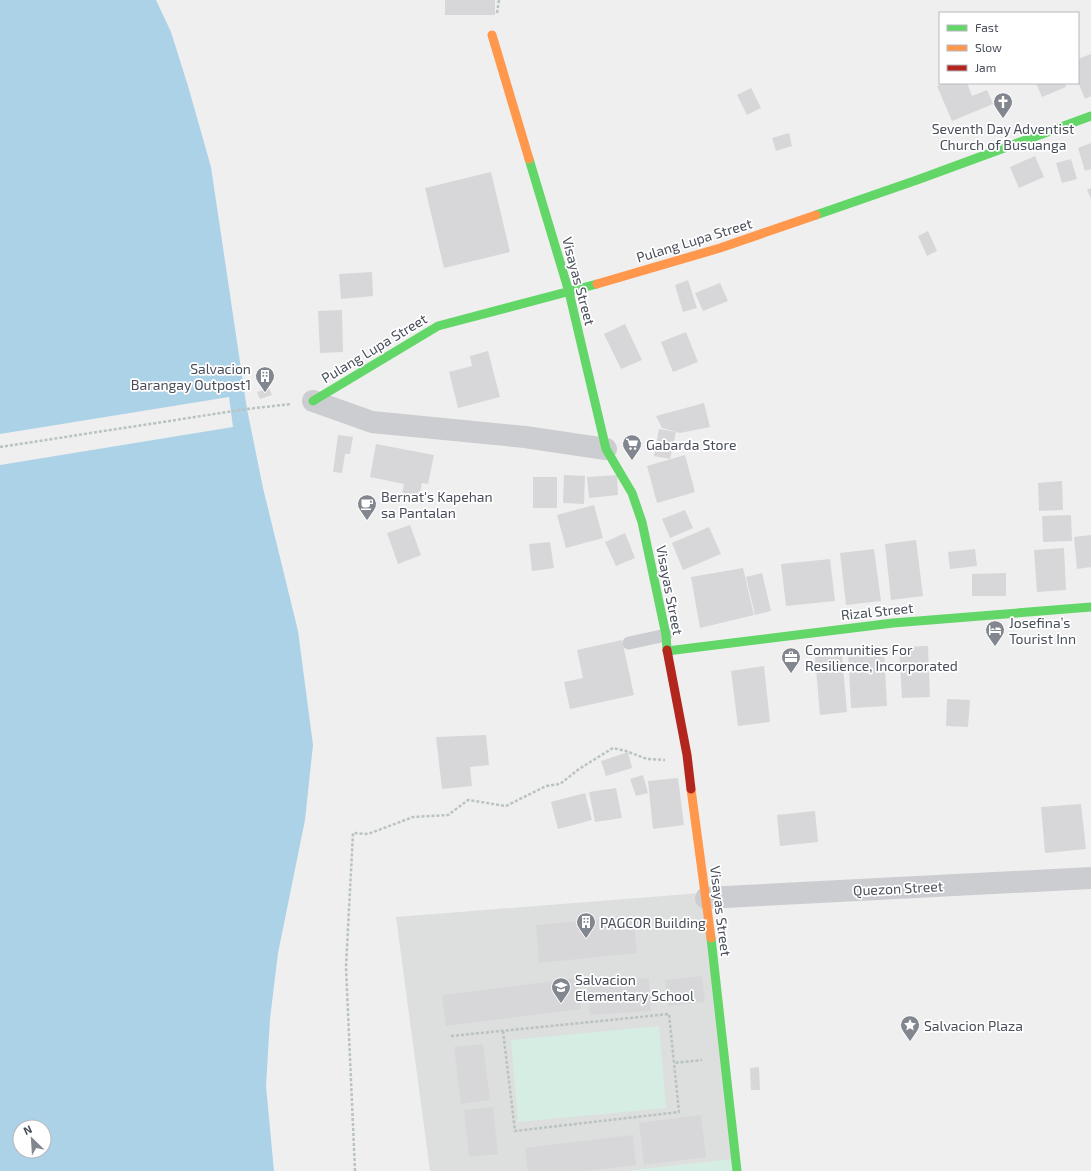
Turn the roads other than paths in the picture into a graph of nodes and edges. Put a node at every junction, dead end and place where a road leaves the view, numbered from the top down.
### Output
1 (492, 35) dead end
2 (1091, 116) edge
3 (569, 292) junction
4 (313, 401) joint
5 (606, 449) junction
6 (1091, 607) edge
7 (666, 635) junction
8 (629, 642) dead end
9 (667, 651) junction
10 (1091, 878) edge
11 (706, 898) junction
12 (737, 1171) edge

1 - 3 street, Visayas Street
2 - 3 street, Pulang Lupa Street
3 - 4 street, Pulang Lupa Street
3 - 5 street, Visayas Street
4 - 5 street
5 - 7 street, Visayas Street
6 - 9 street, Rizal Street
7 - 8 lane
7 - 9 street, Visayas Street
9 - 11 street, Visayas Street
10 - 11 street, Quezon Street
11 - 12 street, Visayas Street

